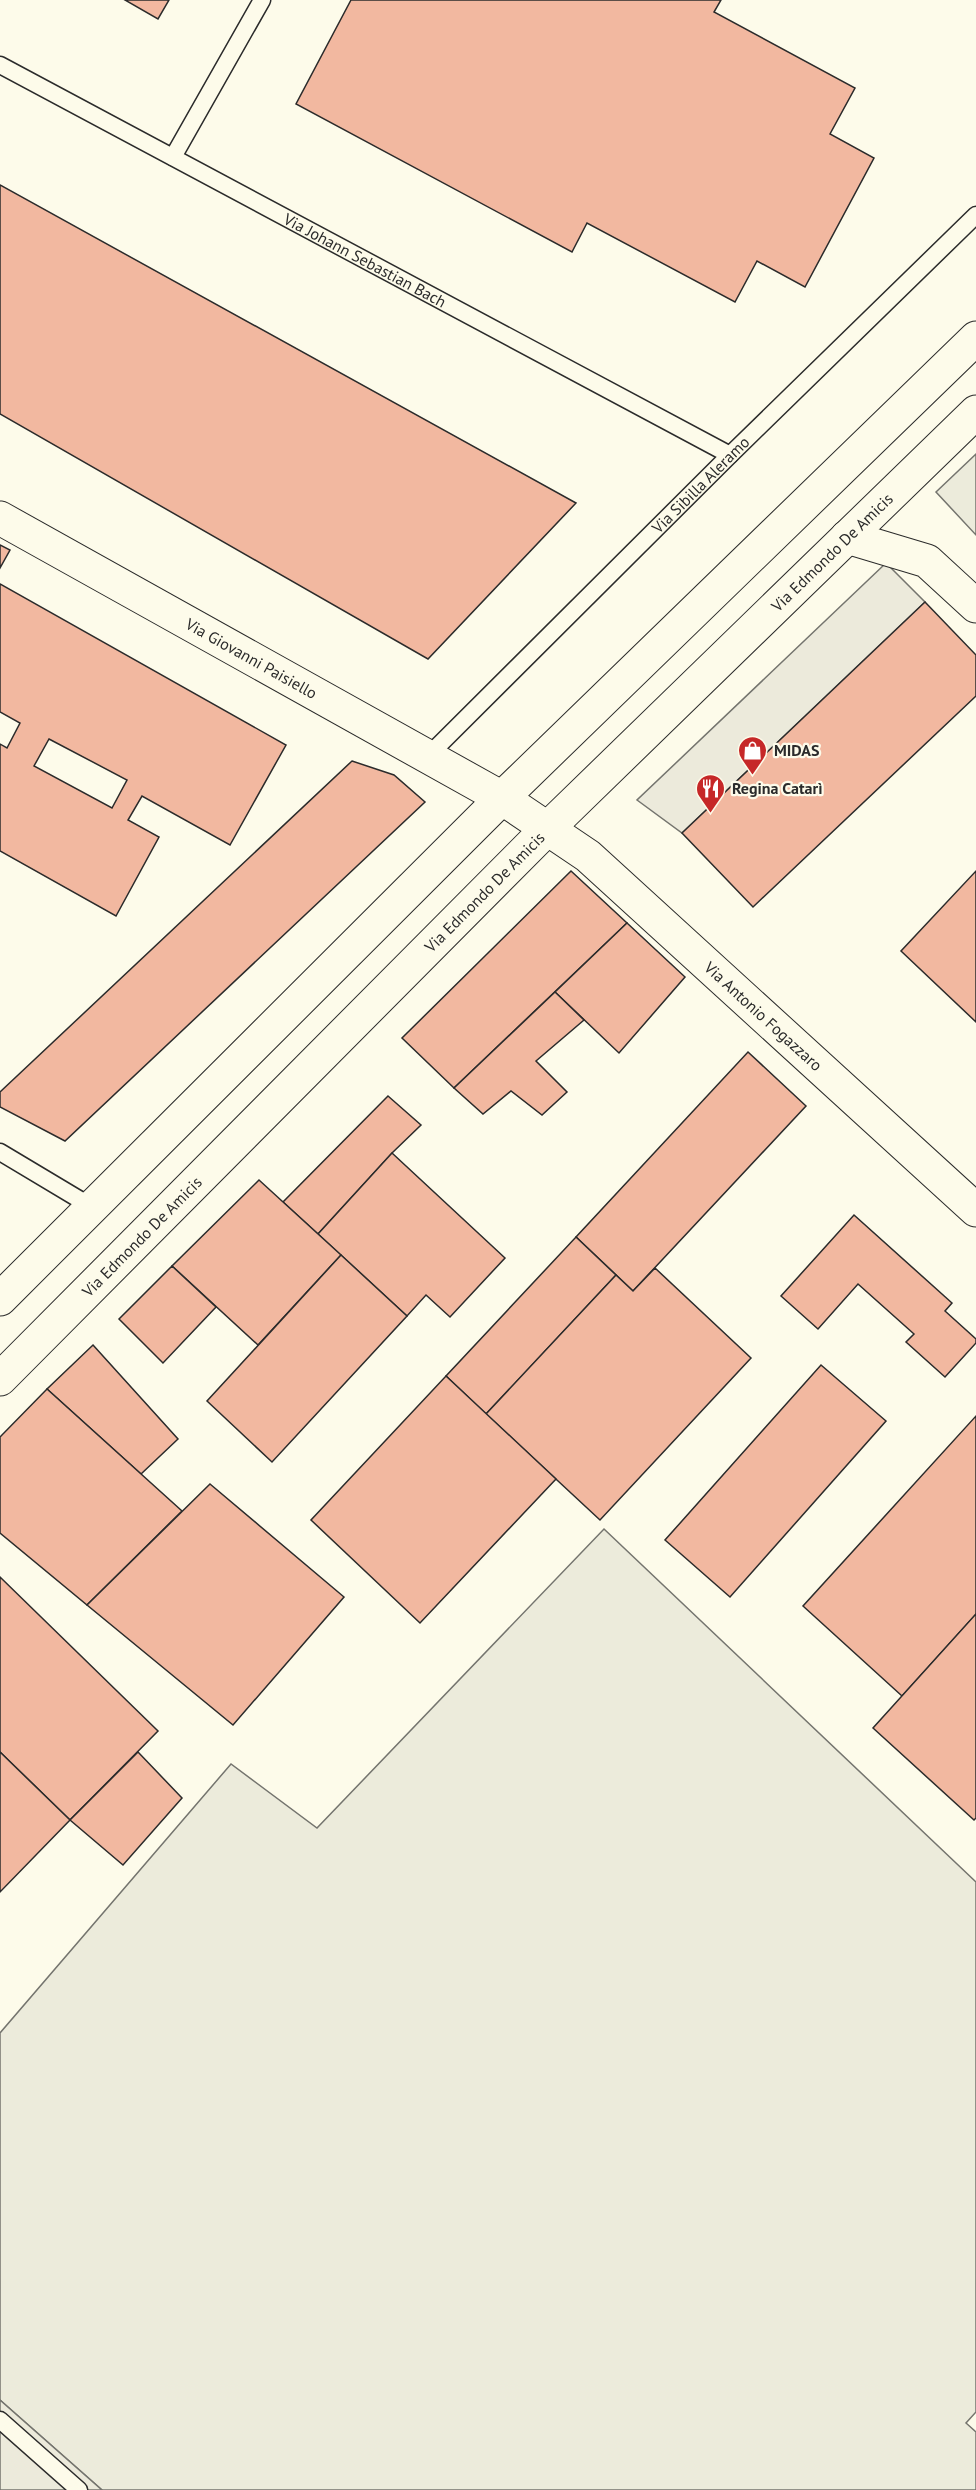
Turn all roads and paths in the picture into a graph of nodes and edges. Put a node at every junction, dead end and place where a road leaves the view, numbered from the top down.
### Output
1 (262, 0) edge
2 (0, 65) edge
3 (173, 157) junction
4 (976, 215) edge
5 (976, 338) edge
6 (976, 412) edge
7 (730, 455) junction
8 (0, 518) edge
9 (848, 537) junction
10 (976, 606) edge
11 (428, 757) junction
12 (502, 798) junction
13 (547, 829) junction
14 (0, 1152) edge
15 (92, 1207) junction
16 (976, 1210) edge
17 (0, 1299) edge
18 (0, 1379) edge
19 (0, 2420) edge
20 (73, 2488) edge

1 - 3 lane
2 - 3 lane, Via Johann Sebastian Bach
3 - 7 lane, Via Johann Sebastian Bach
4 - 7 lane, Via Sibilla Aleramo
5 - 12 main road
6 - 9 main road, Via Edmondo De Amicis
7 - 11 lane, Via Sibilla Aleramo
8 - 11 main road, Via Giovanni Paisiello
9 - 10 main road
9 - 13 main road, Via Edmondo De Amicis
11 - 12 main road, Via Giovanni Paisiello
12 - 13 main road, Via Antonio Fogazzaro
12 - 15 main road
13 - 16 main road, Via Antonio Fogazzaro
13 - 18 main road, Via Edmondo De Amicis
14 - 15 lane
15 - 17 main road
19 - 20 lane

